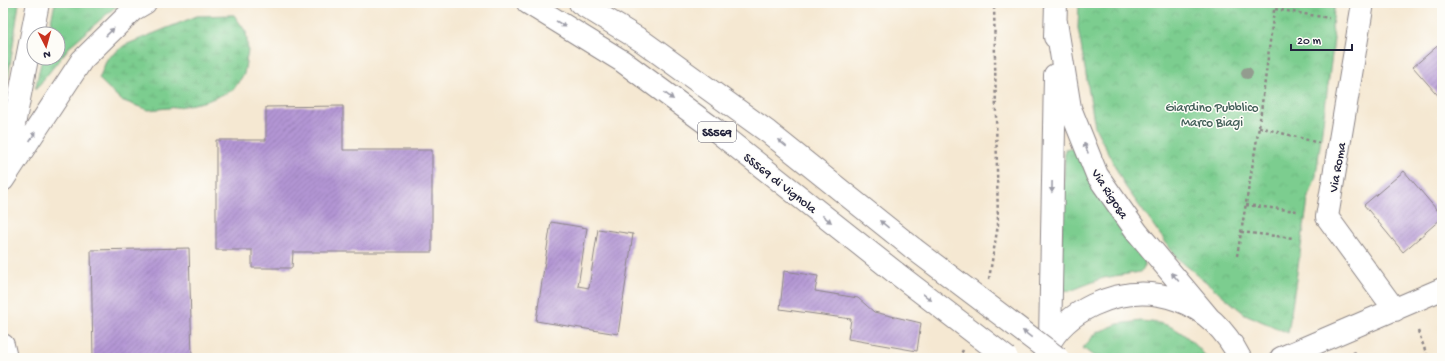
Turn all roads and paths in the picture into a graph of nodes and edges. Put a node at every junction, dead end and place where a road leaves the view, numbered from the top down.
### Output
1 (38, 3) edge
2 (145, 3) edge
3 (528, 3) edge
4 (580, 3) edge
5 (609, 3) edge
6 (994, 3) edge
7 (1275, 3) edge
8 (1364, 3) edge
9 (1275, 9) junction
10 (1056, 13) edge
11 (1329, 18) dead end
12 (642, 41) junction
13 (1259, 127) junction
14 (1339, 148) junction
15 (3, 175) edge
16 (3, 180) edge
17 (3, 183) edge
18 (1246, 205) junction
19 (1297, 211) dead end
20 (998, 225) dead end
21 (1241, 232) junction
22 (1293, 238) dead end
23 (1237, 256) dead end
24 (1442, 289) edge
25 (1395, 310) junction
26 (1209, 318) junction
27 (1418, 331) dead end
28 (3, 345) edge
29 (1050, 353) edge
30 (6, 358) edge
31 (1007, 358) edge
32 (1240, 358) edge
33 (1281, 358) edge
34 (1428, 358) edge

1 - 16 main road
16 -> 2 main road
3 -> 31 main road, SS569 di Vignola / SS569, bridge
4 - 12 main road, SS569
5 - 12 main road
6 - 20 path
7 - 9 path
8 - 14 main road, Via Roma
9 - 11 path
9 - 13 path
26 -> 10 main road, Via Rigosa
10 -> 29 main road, Via Rigosa
29 -> 12 main road, SS569, bridge
13 - 14 path
13 - 18 path
14 - 25 main road, Via Roma
15 - 16 main road
16 - 17 main road
18 - 19 path
18 - 21 path
21 - 22 path
21 - 23 path
24 - 25 main road
25 - 33 main road
26 - 29 main road
26 - 32 main road
27 - 34 path
28 - 30 main road

